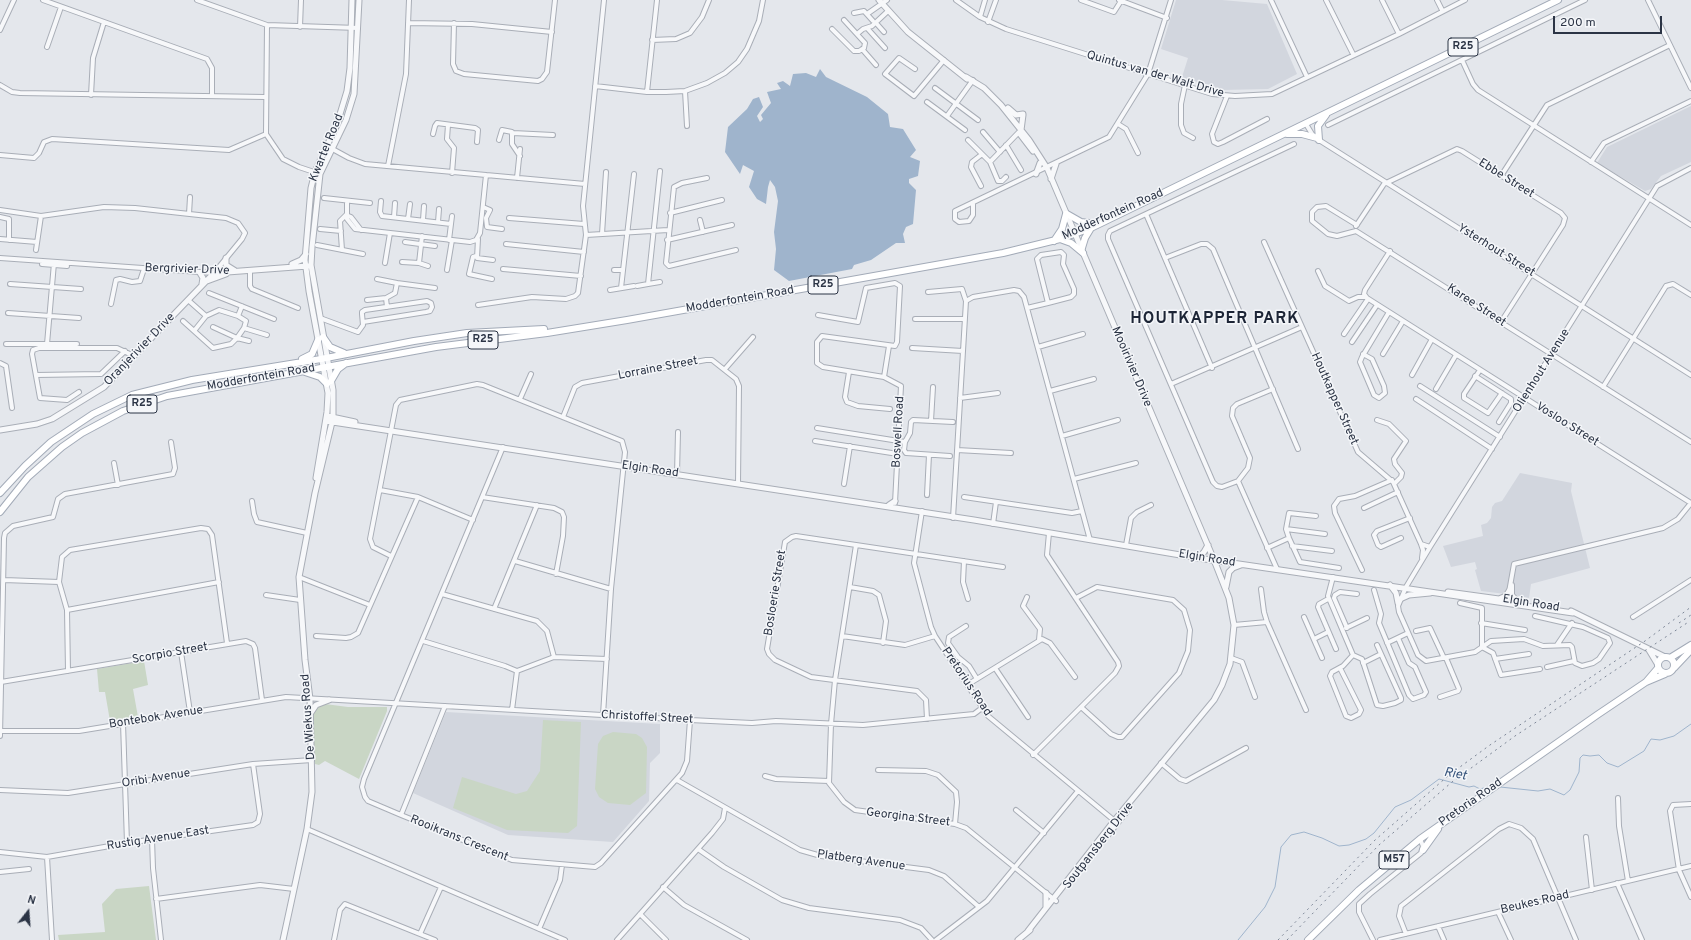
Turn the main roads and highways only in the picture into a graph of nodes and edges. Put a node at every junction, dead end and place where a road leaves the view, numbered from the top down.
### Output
1 (1558, 0) edge
2 (1327, 113) junction
3 (1283, 135) junction
4 (1098, 224) junction
5 (1091, 228) junction
6 (1057, 240) junction
7 (560, 330) junction
8 (346, 354) junction
9 (347, 362) junction
10 (251, 370) junction
11 (298, 371) junction
12 (0, 493) edge
13 (0, 512) edge
14 (1691, 645) edge
15 (1691, 650) edge
16 (1668, 658) junction
17 (1658, 666) junction
18 (1674, 668) junction
19 (1665, 674) junction
20 (1646, 682) junction
21 (1443, 823) junction
22 (1413, 844) junction
23 (1308, 940) edge

1 - 2 main road, Modderfontein Road / R25
2 - 3 main road, Modderfontein Road / R25
2 - 3 main road
3 - 4 main road, Modderfontein Road / R25
4 - 5 main road, Modderfontein Road / R25
4 - 6 main road
5 - 6 main road, Modderfontein Road / R25
5 - 6 main road
6 - 7 main road, Modderfontein Road / R25
7 - 8 main road, Modderfontein Road / R25
7 - 9 main road, Modderfontein Road / R25
8 - 10 main road, Modderfontein Road / R25
8 - 10 main road
9 - 11 main road, Modderfontein Road / R25
9 - 11 main road
10 - 12 main road, Modderfontein Road / R25
11 - 13 main road, Modderfontein Road / R25
14 - 16 main road, Pretoria Road / M57
15 - 18 main road, Pretoria Road / M57
16 - 17 main road, Pretoria Road / M57
16 - 18 main road
17 - 19 main road
17 - 20 main road, Pretoria Road / M57
18 - 19 main road, Pretoria Road / M57
19 - 20 main road, Pretoria Road / M57
20 - 21 main road, Pretoria Road / M57
21 - 22 main road, Pretoria Road / M57
21 - 22 main road
22 - 23 main road, Pretoria Road / M57

